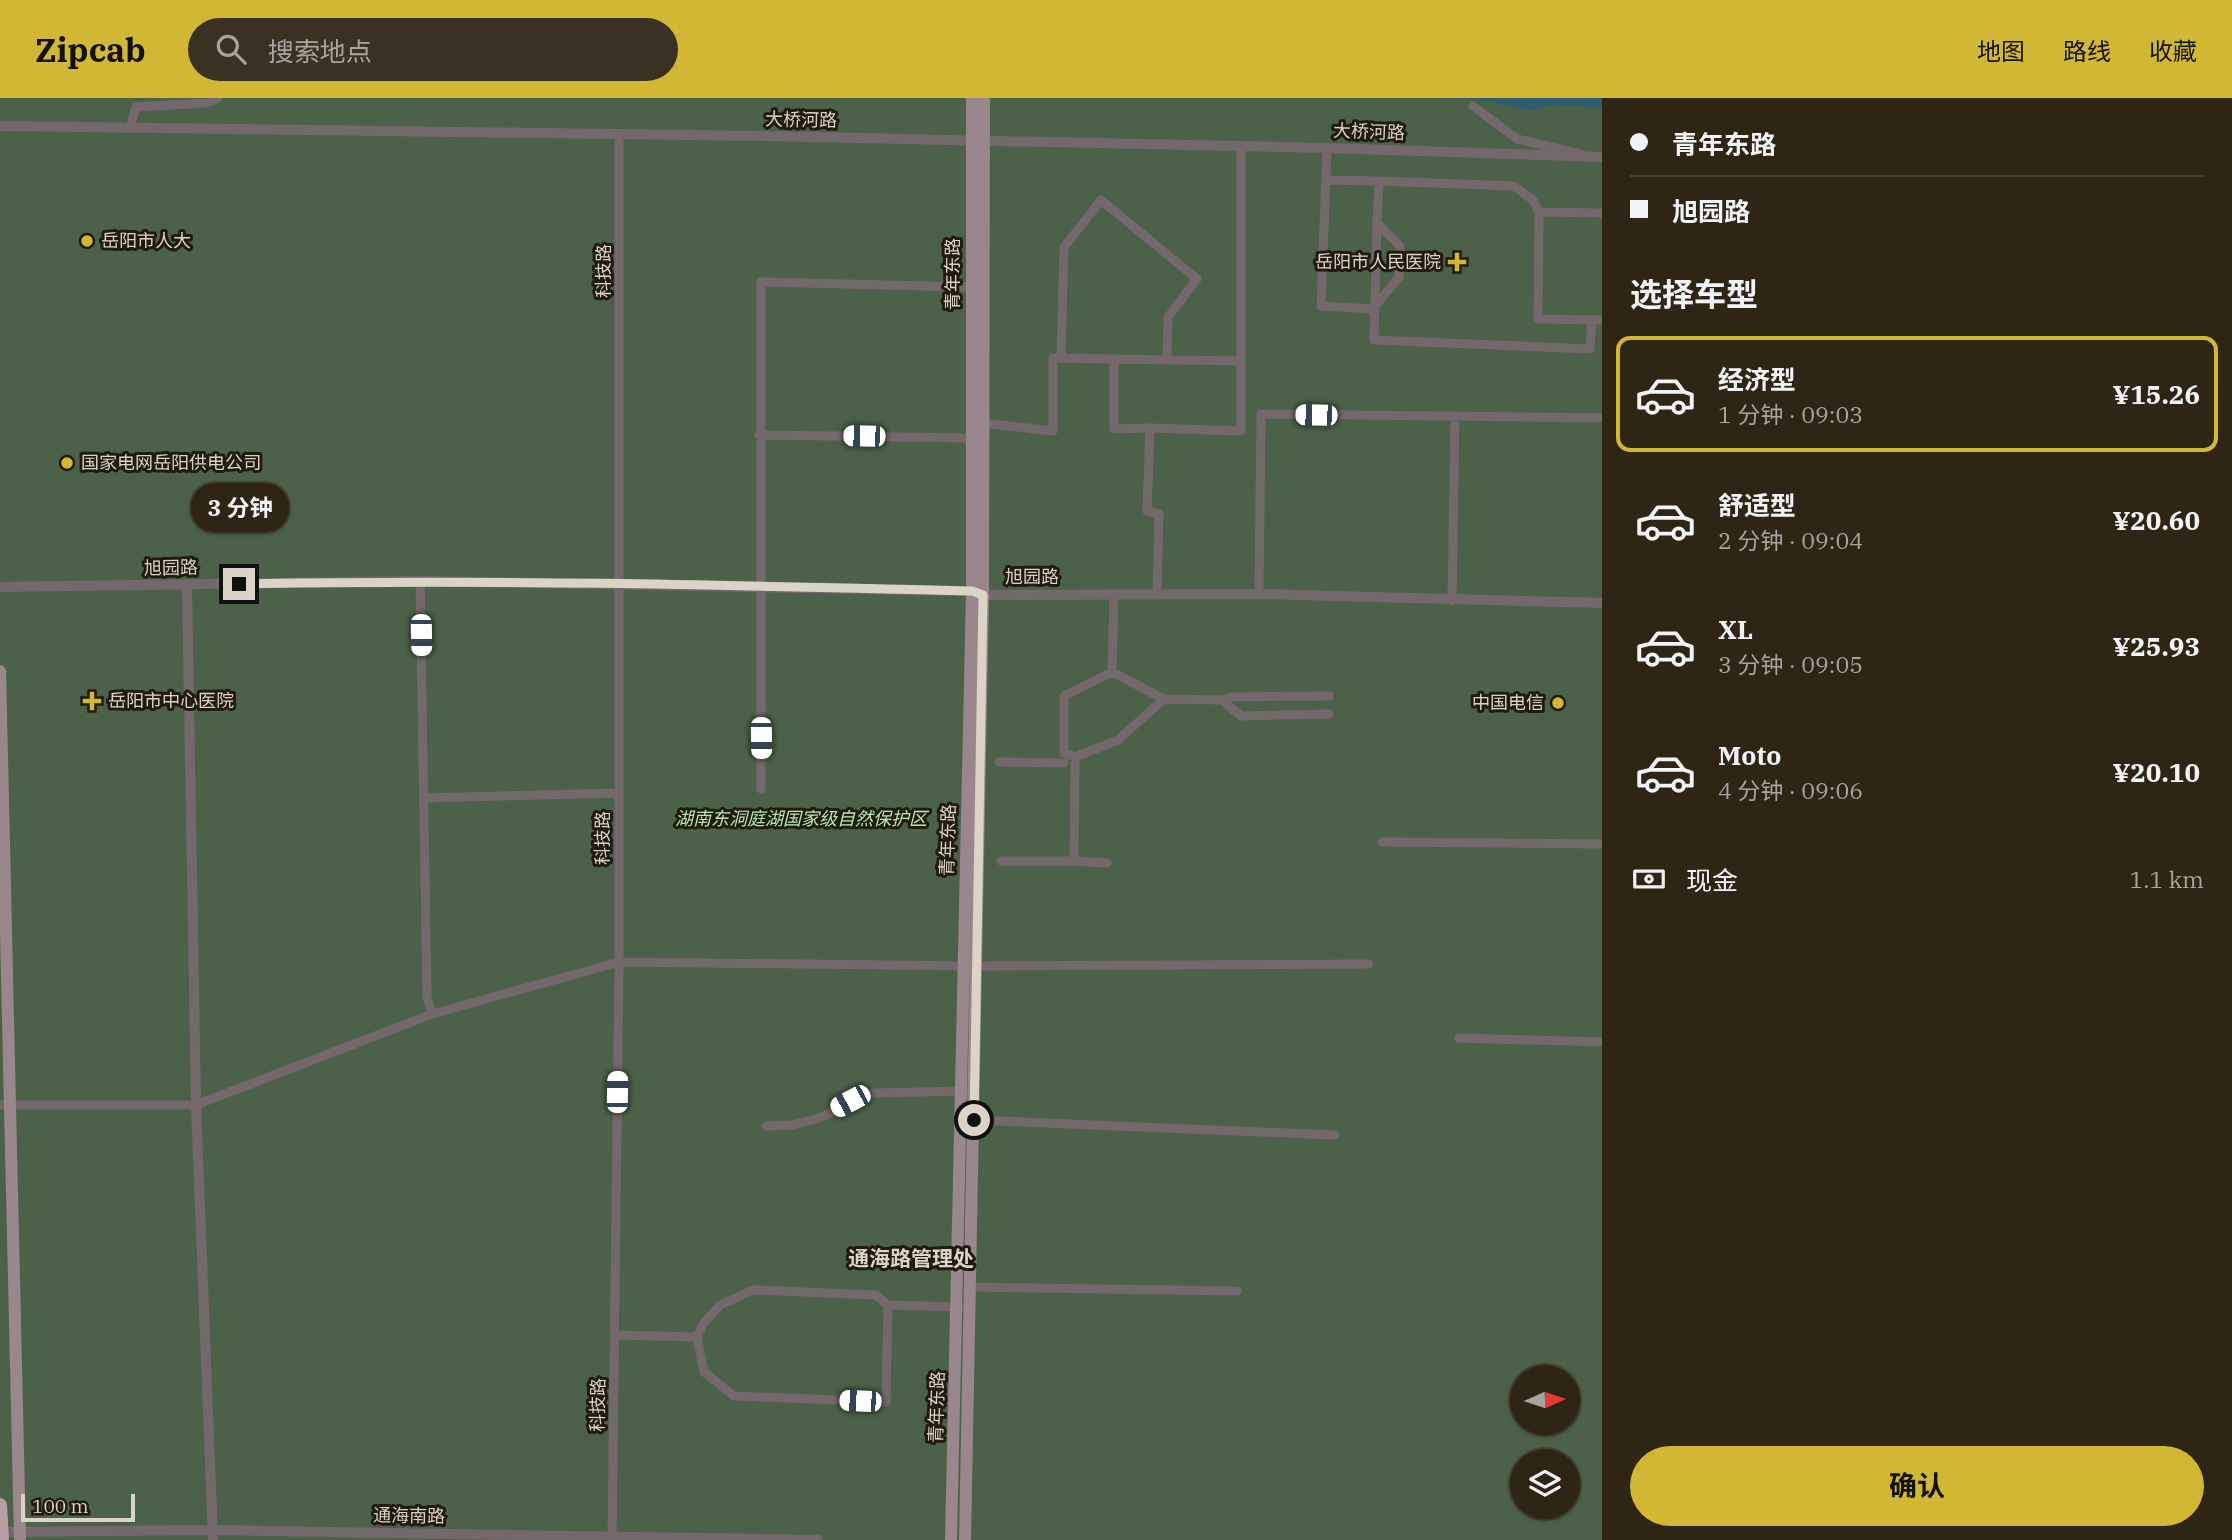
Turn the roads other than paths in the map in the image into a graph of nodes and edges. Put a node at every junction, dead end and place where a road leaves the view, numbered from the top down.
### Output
1 (218, 98) edge
2 (972, 98) edge
3 (984, 98) edge
4 (1473, 106) dead end
5 (0, 126) edge
6 (130, 128) junction
7 (978, 135) junction
8 (619, 136) junction
9 (1241, 146) junction
10 (1327, 148) junction
11 (1588, 157) junction
12 (1602, 157) edge
13 (1326, 180) junction
14 (1379, 181) junction
15 (1539, 212) junction
16 (1602, 214) edge
17 (1377, 223) junction
18 (971, 286) junction
19 (1373, 310) junction
20 (1597, 320) edge
21 (1061, 358) junction
22 (1114, 359) junction
23 (1167, 360) junction
24 (1241, 361) junction
25 (1455, 417) junction
26 (1602, 418) edge
27 (982, 423) junction
28 (1150, 428) junction
29 (759, 435) junction
30 (970, 438) junction
31 (420, 581) junction
32 (619, 583) junction
33 (187, 585) junction
34 (760, 585) junction
35 (0, 587) edge
36 (977, 593) junction
37 (1114, 594) junction
38 (1259, 594) junction
39 (1157, 595) junction
40 (1452, 601) junction
41 (1602, 603) edge
42 (0, 671) edge
43 (1112, 672) junction
44 (1313, 696) junction
45 (1329, 696) dead end
46 (1164, 699) junction
47 (1222, 700) junction
48 (1313, 714) junction
49 (1329, 714) dead end
50 (1064, 758) junction
51 (1075, 760) junction
52 (999, 762) dead end
53 (761, 789) dead end
54 (619, 793) junction
55 (424, 798) junction
56 (1382, 842) dead end
57 (1602, 844) edge
58 (1002, 861) dead end
59 (1074, 861) junction
60 (1107, 863) dead end
61 (619, 962) junction
62 (1369, 964) dead end
63 (962, 965) junction
64 (975, 966) junction
65 (432, 1014) junction
66 (1459, 1038) dead end
67 (1602, 1042) edge
68 (960, 1091) junction
69 (974, 1091) junction
70 (6, 1105) edge
71 (196, 1105) junction
72 (974, 1120) junction
73 (766, 1126) dead end
74 (1335, 1135) dead end
75 (970, 1287) junction
76 (1237, 1291) dead end
77 (888, 1305) junction
78 (963, 1308) junction
79 (614, 1335) junction
80 (697, 1337) junction
81 (0, 1505) edge
82 (1, 1535) edge
83 (213, 1535) edge
84 (20, 1536) edge
85 (612, 1538) edge
86 (818, 1540) edge
87 (951, 1540) edge
88 (965, 1540) edge

1 - 6 street
2 - 7 main road
3 - 7 main road
4 - 11 street
5 - 6 street, 大桥河路
6 - 8 street, 大桥河路
7 - 8 street, 大桥河路
7 - 9 street, 大桥河路
7 - 18 main road, 青年东路
7 - 27 main road, 青年东路
8 - 32 street, 科技路
9 - 10 street, 大桥河路
9 - 24 street
10 - 11 street, 大桥河路
10 - 13 street
11 - 12 street, 大桥河路
13 - 14 street
13 - 19 street
14 - 15 street
14 - 17 street
15 - 16 street
15 - 20 street
17 - 19 street
17 - 19 street
18 - 29 street
18 - 30 main road, 青年东路
19 - 20 street
21 - 22 street
21 - 23 street
21 - 27 street
22 - 23 street
22 - 28 street
23 - 24 street
24 - 28 street
25 - 26 street
25 - 38 street
25 - 40 street
27 - 36 main road, 青年东路
28 - 39 street
29 - 30 street
29 - 34 street
30 - 36 main road, 青年东路
31 - 32 street, 旭园路
31 - 33 street, 旭园路
31 - 55 street
32 - 34 street, 旭园路
32 - 54 street, 科技路
33 - 35 street, 旭园路
33 - 71 street
34 - 36 street, 旭园路
34 - 53 street
36 - 37 street, 旭园路
36 - 63 main road, 青年东路
36 - 64 main road, 青年东路
37 - 39 street, 旭园路
37 - 43 street
38 - 39 street, 旭园路
38 - 40 street, 旭园路
40 - 41 street, 旭园路
42 - 70 main road
43 - 46 street
43 - 50 street
44 - 45 street
44 - 47 street
44 - 48 street
46 - 47 street
46 - 51 street
47 - 48 street
48 - 49 street
50 - 51 street
50 - 52 street
51 - 59 street
54 - 55 street
54 - 61 street, 科技路
55 - 65 street
56 - 57 street
58 - 59 street
59 - 60 street
61 - 63 street
61 - 65 street
61 - 79 street, 科技路
62 - 64 street
63 - 64 street
63 - 68 main road, 青年东路
64 - 69 main road, 青年东路
65 - 71 street
66 - 67 street
68 - 69 street
68 - 73 street
68 - 78 main road, 青年东路
69 - 72 main road, 青年东路
70 - 71 street
70 - 84 main road
71 - 83 street
72 - 74 street
72 - 75 main road, 青年东路
75 - 76 street
75 - 78 main road, 青年东路
77 - 78 street
77 - 80 street
77 - 80 street
78 - 87 main road, 青年东路
78 - 88 main road, 青年东路
79 - 80 street
79 - 85 street, 科技路
81 - 82 main road
82 - 84 street, 通海南路
83 - 84 street, 通海南路
83 - 85 street, 通海南路
85 - 86 street, 通海南路

